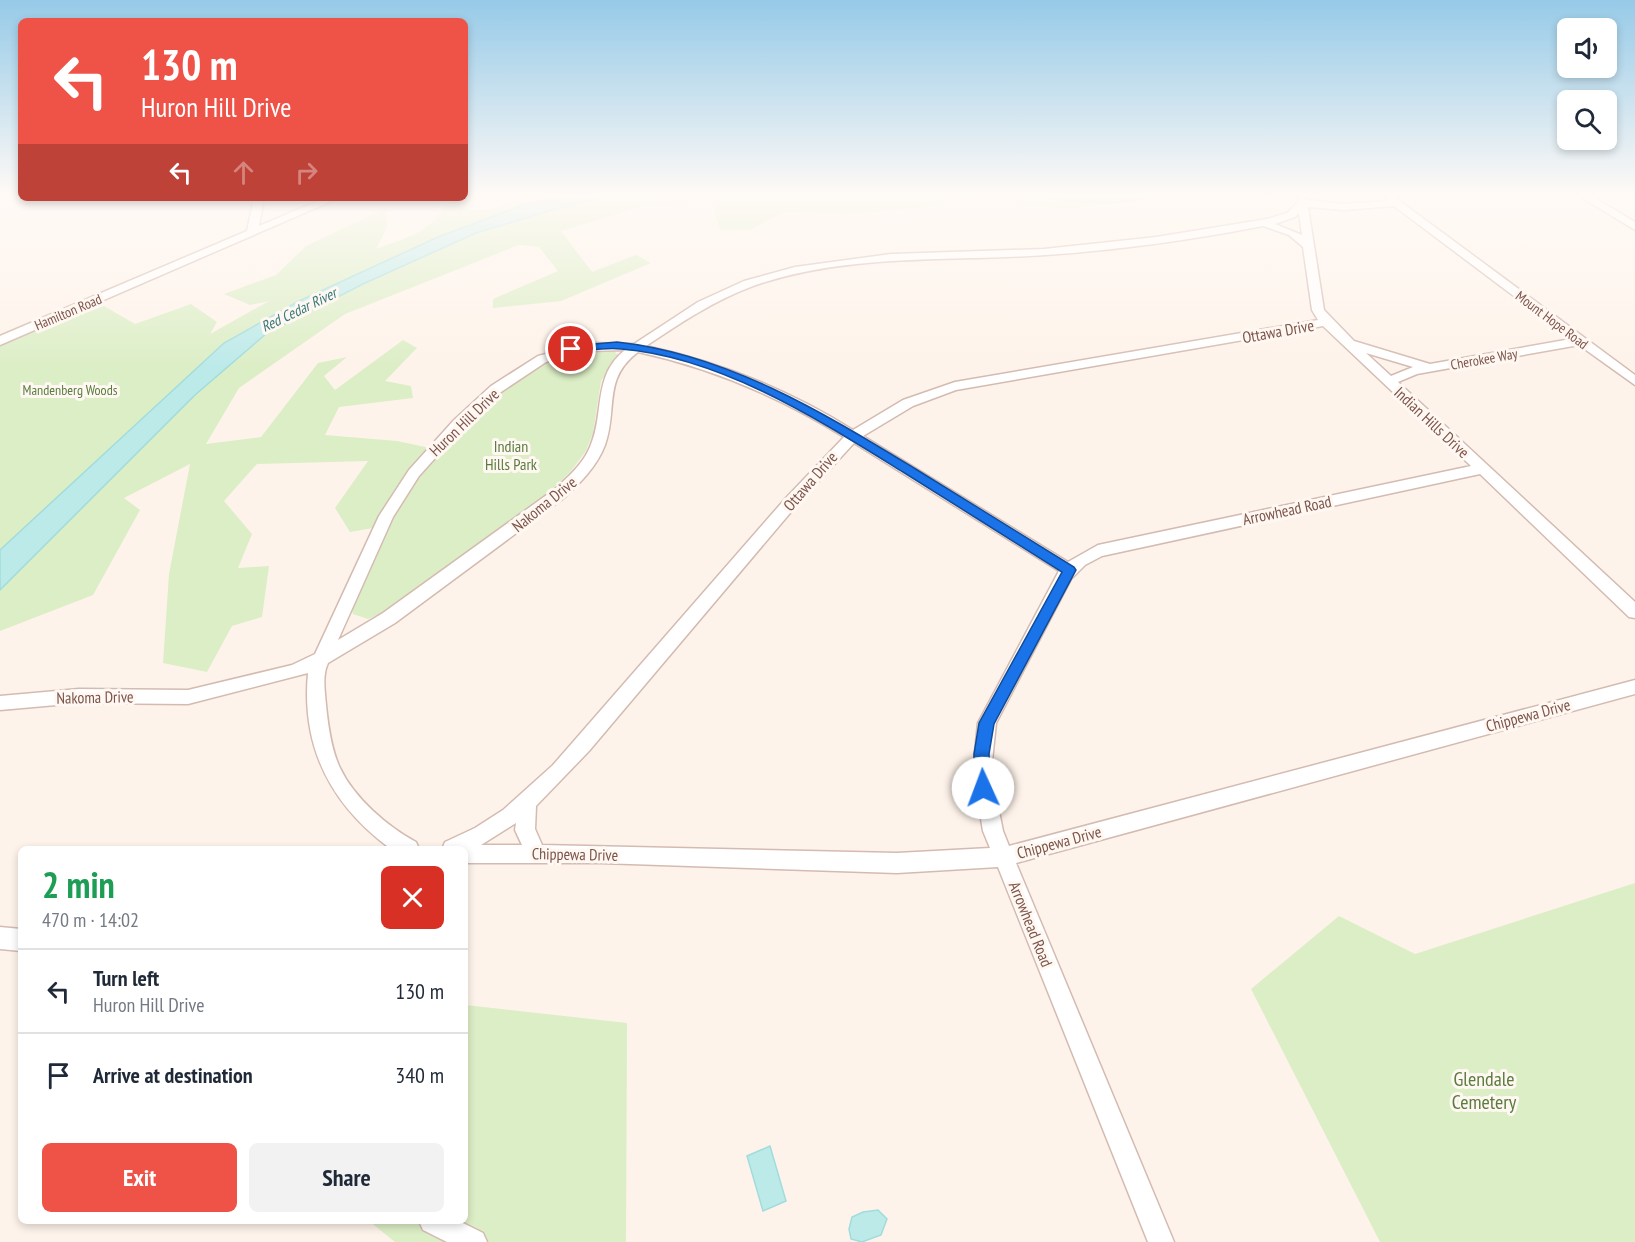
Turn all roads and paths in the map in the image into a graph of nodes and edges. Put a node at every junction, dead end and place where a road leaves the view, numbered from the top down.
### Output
1 (208, 252) edge
2 (1016, 252) edge
3 (1309, 252) edge
4 (1462, 252) edge
5 (1326, 322) junction
6 (0, 341) edge
7 (1581, 341) junction
8 (1348, 343) junction
9 (638, 347) junction
10 (1430, 368) junction
11 (1389, 381) junction
12 (1635, 381) edge
13 (852, 436) junction
14 (1482, 469) junction
15 (1069, 570) junction
16 (1635, 612) edge
17 (319, 660) junction
18 (1635, 687) edge
19 (0, 703) edge
20 (526, 804) junction
21 (404, 846) edge
22 (458, 846) edge
23 (536, 853) junction
24 (468, 854) edge
25 (1003, 857) junction
26 (0, 938) edge
27 (18, 940) edge
28 (438, 1224) edge
29 (474, 1242) edge
30 (1161, 1242) edge

1 - 6 street, Hamilton Road
2 - 9 street, Nakoma Drive
3 - 5 street, Indian Hills Drive
4 - 7 street, Mount Hope Road
5 - 8 street, Indian Hills Drive
5 - 13 street, Ottawa Drive
7 - 10 street, Cherokee Way
7 - 12 street, Mount Hope Road
8 - 10 street
8 - 11 street, Indian Hills Drive
9 - 13 street, Huron Hill Drive
9 - 17 street, Nakoma Drive
9 - 17 street, Huron Hill Drive
10 - 11 street, Cherokee Way
11 - 14 street, Indian Hills Drive
13 - 15 street, Huron Hill Drive
13 - 20 street, Ottawa Drive
14 - 15 street, Arrowhead Road
14 - 16 street, Indian Hills Drive
15 - 25 street, Arrowhead Road
17 - 19 street, Nakoma Drive
17 - 21 street, Huron Hill Drive
18 - 25 street, Chippewa Drive
20 - 22 street, Ottawa Drive
20 - 23 street
23 - 24 street, Chippewa Drive
23 - 25 street, Chippewa Drive
25 - 30 street, Arrowhead Road
26 - 27 street
28 - 29 street

